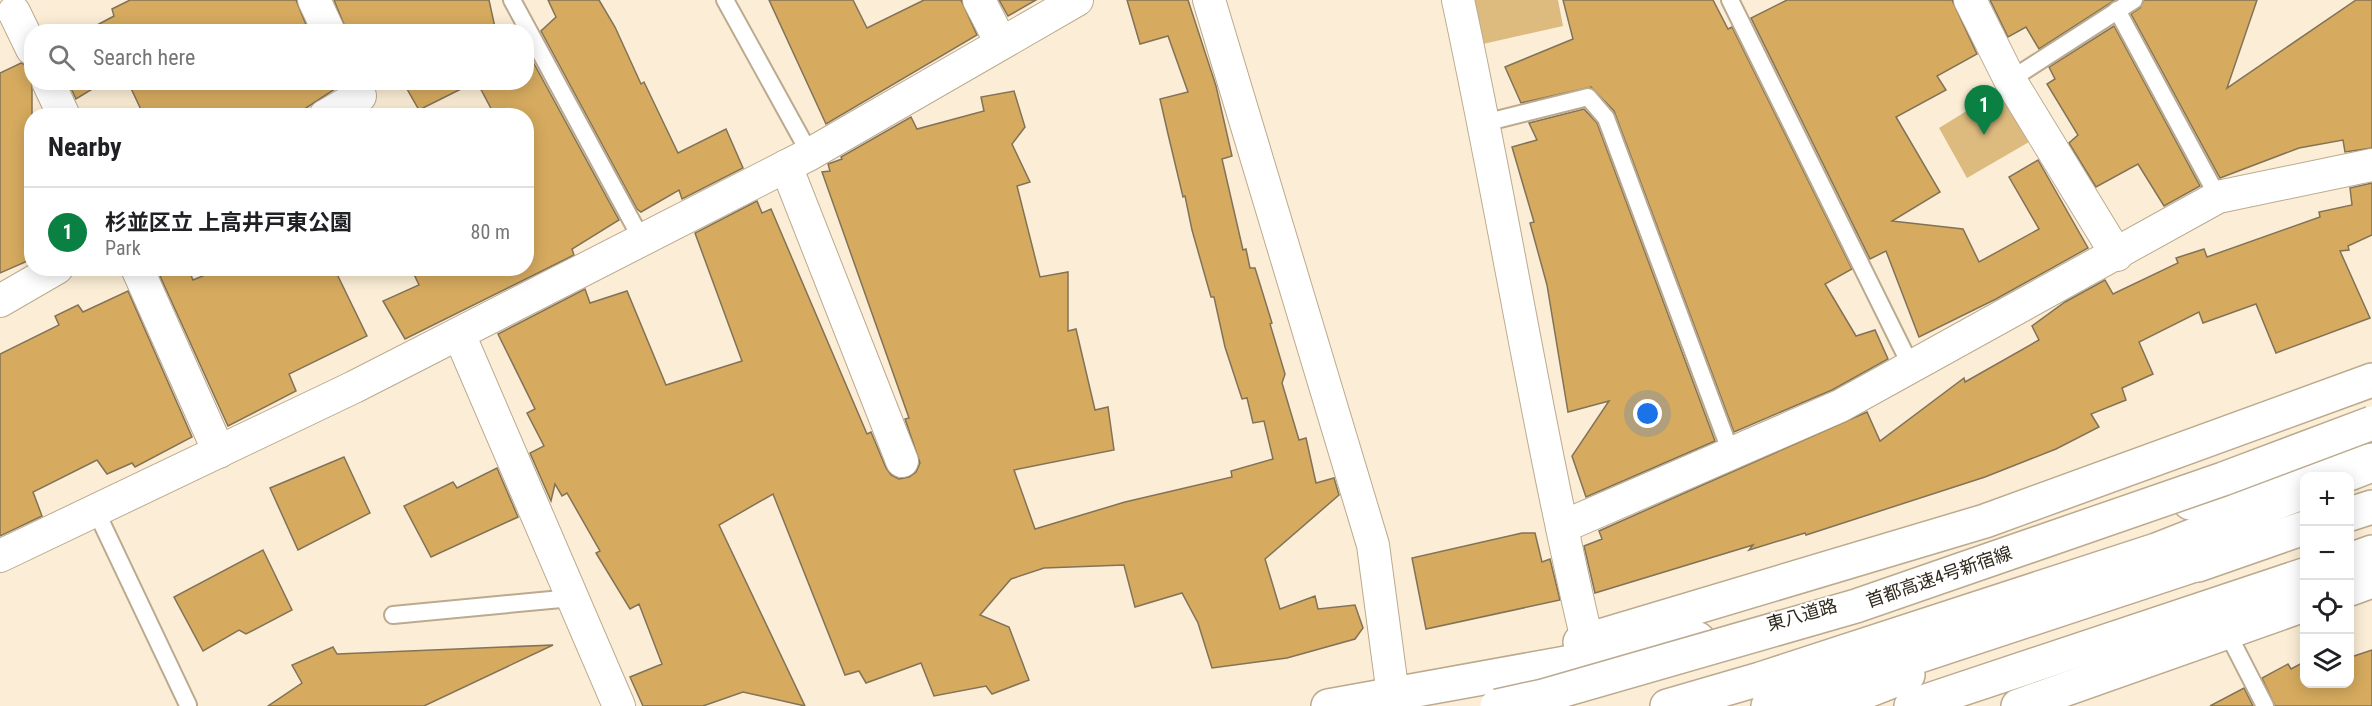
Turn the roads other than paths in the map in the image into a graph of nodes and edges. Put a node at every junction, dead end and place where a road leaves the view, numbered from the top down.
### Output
1 (314, 0) edge
2 (512, 0) edge
3 (725, 0) edge
4 (979, 0) edge
5 (1077, 0) edge
6 (1209, 0) edge
7 (1458, 0) edge
8 (1730, 0) edge
9 (1970, 0) edge
10 (2134, 0) edge
11 (2117, 10) junction
12 (15, 11) edge
13 (325, 24) edge
14 (525, 24) edge
15 (24, 31) edge
16 (534, 41) edge
17 (1001, 43) junction
18 (2010, 80) junction
19 (52, 90) edge
20 (360, 98) edge
21 (60, 108) edge
22 (341, 108) edge
23 (1484, 123) junction
24 (798, 160) junction
25 (2372, 165) edge
26 (2218, 197) junction
27 (642, 240) junction
28 (2117, 255) junction
29 (43, 276) edge
30 (141, 276) edge
31 (0, 301) edge
32 (459, 334) junction
33 (1911, 366) junction
34 (2372, 380) edge
35 (2372, 423) edge
36 (219, 452) junction
37 (1731, 453) junction
38 (2372, 460) edge
39 (902, 461) dead end
40 (2372, 465) edge
41 (2354, 473) edge
42 (2300, 494) edge
43 (2372, 507) edge
44 (96, 511) junction
45 (2354, 512) edge
46 (1562, 527) junction
47 (2300, 529) edge
48 (2372, 552) edge
49 (2225, 555) junction
50 (0, 556) edge
51 (2354, 558) edge
52 (2300, 576) edge
53 (2372, 581) edge
54 (2354, 587) edge
55 (572, 598) junction
56 (2300, 606) edge
57 (393, 615) dead end
58 (2227, 633) junction
59 (1587, 640) junction
60 (1394, 695) junction
61 (2038, 703) edge
62 (188, 705) edge
63 (618, 706) edge
64 (1328, 706) edge
65 (1497, 706) edge
66 (1666, 706) edge
67 (1768, 706) edge
68 (1829, 706) edge
69 (1911, 706) edge
70 (2265, 706) edge

1 - 13 street
2 - 14 lane
3 - 24 lane
4 - 17 street
5 - 17 street
6 - 60 street
7 - 23 street
8 - 33 lane
9 - 18 street
10 - 11 lane
11 - 18 lane
11 - 26 lane
12 - 15 street
16 - 27 lane
17 - 24 street
18 - 28 street
19 - 21 street
20 - 22 street
23 - 37 lane
23 - 46 street
24 - 27 street
24 - 39 street
25 - 26 street
26 - 28 street
27 - 32 street
28 - 33 street
29 - 31 street
30 - 36 street
32 - 36 street
32 - 55 street
33 - 37 street
34 - 59 main road
35 - 65 main road, 首都高速4号新宿線, bridge
36 - 44 street
37 - 46 street
38 - 60 main road, 東八道路
40 - 41 main road
42 - 66 main road
43 - 45 main road
44 - 50 street
44 - 62 lane
46 - 59 street
47 - 49 main road
48 - 51 main road
49 - 67 main road
49 - 68 main road
52 - 69 main road
53 - 54 main road
55 - 57 lane
55 - 63 street
56 - 58 main road
58 - 61 main road
58 - 70 lane
59 - 60 main road
60 - 64 main road, 東八道路

